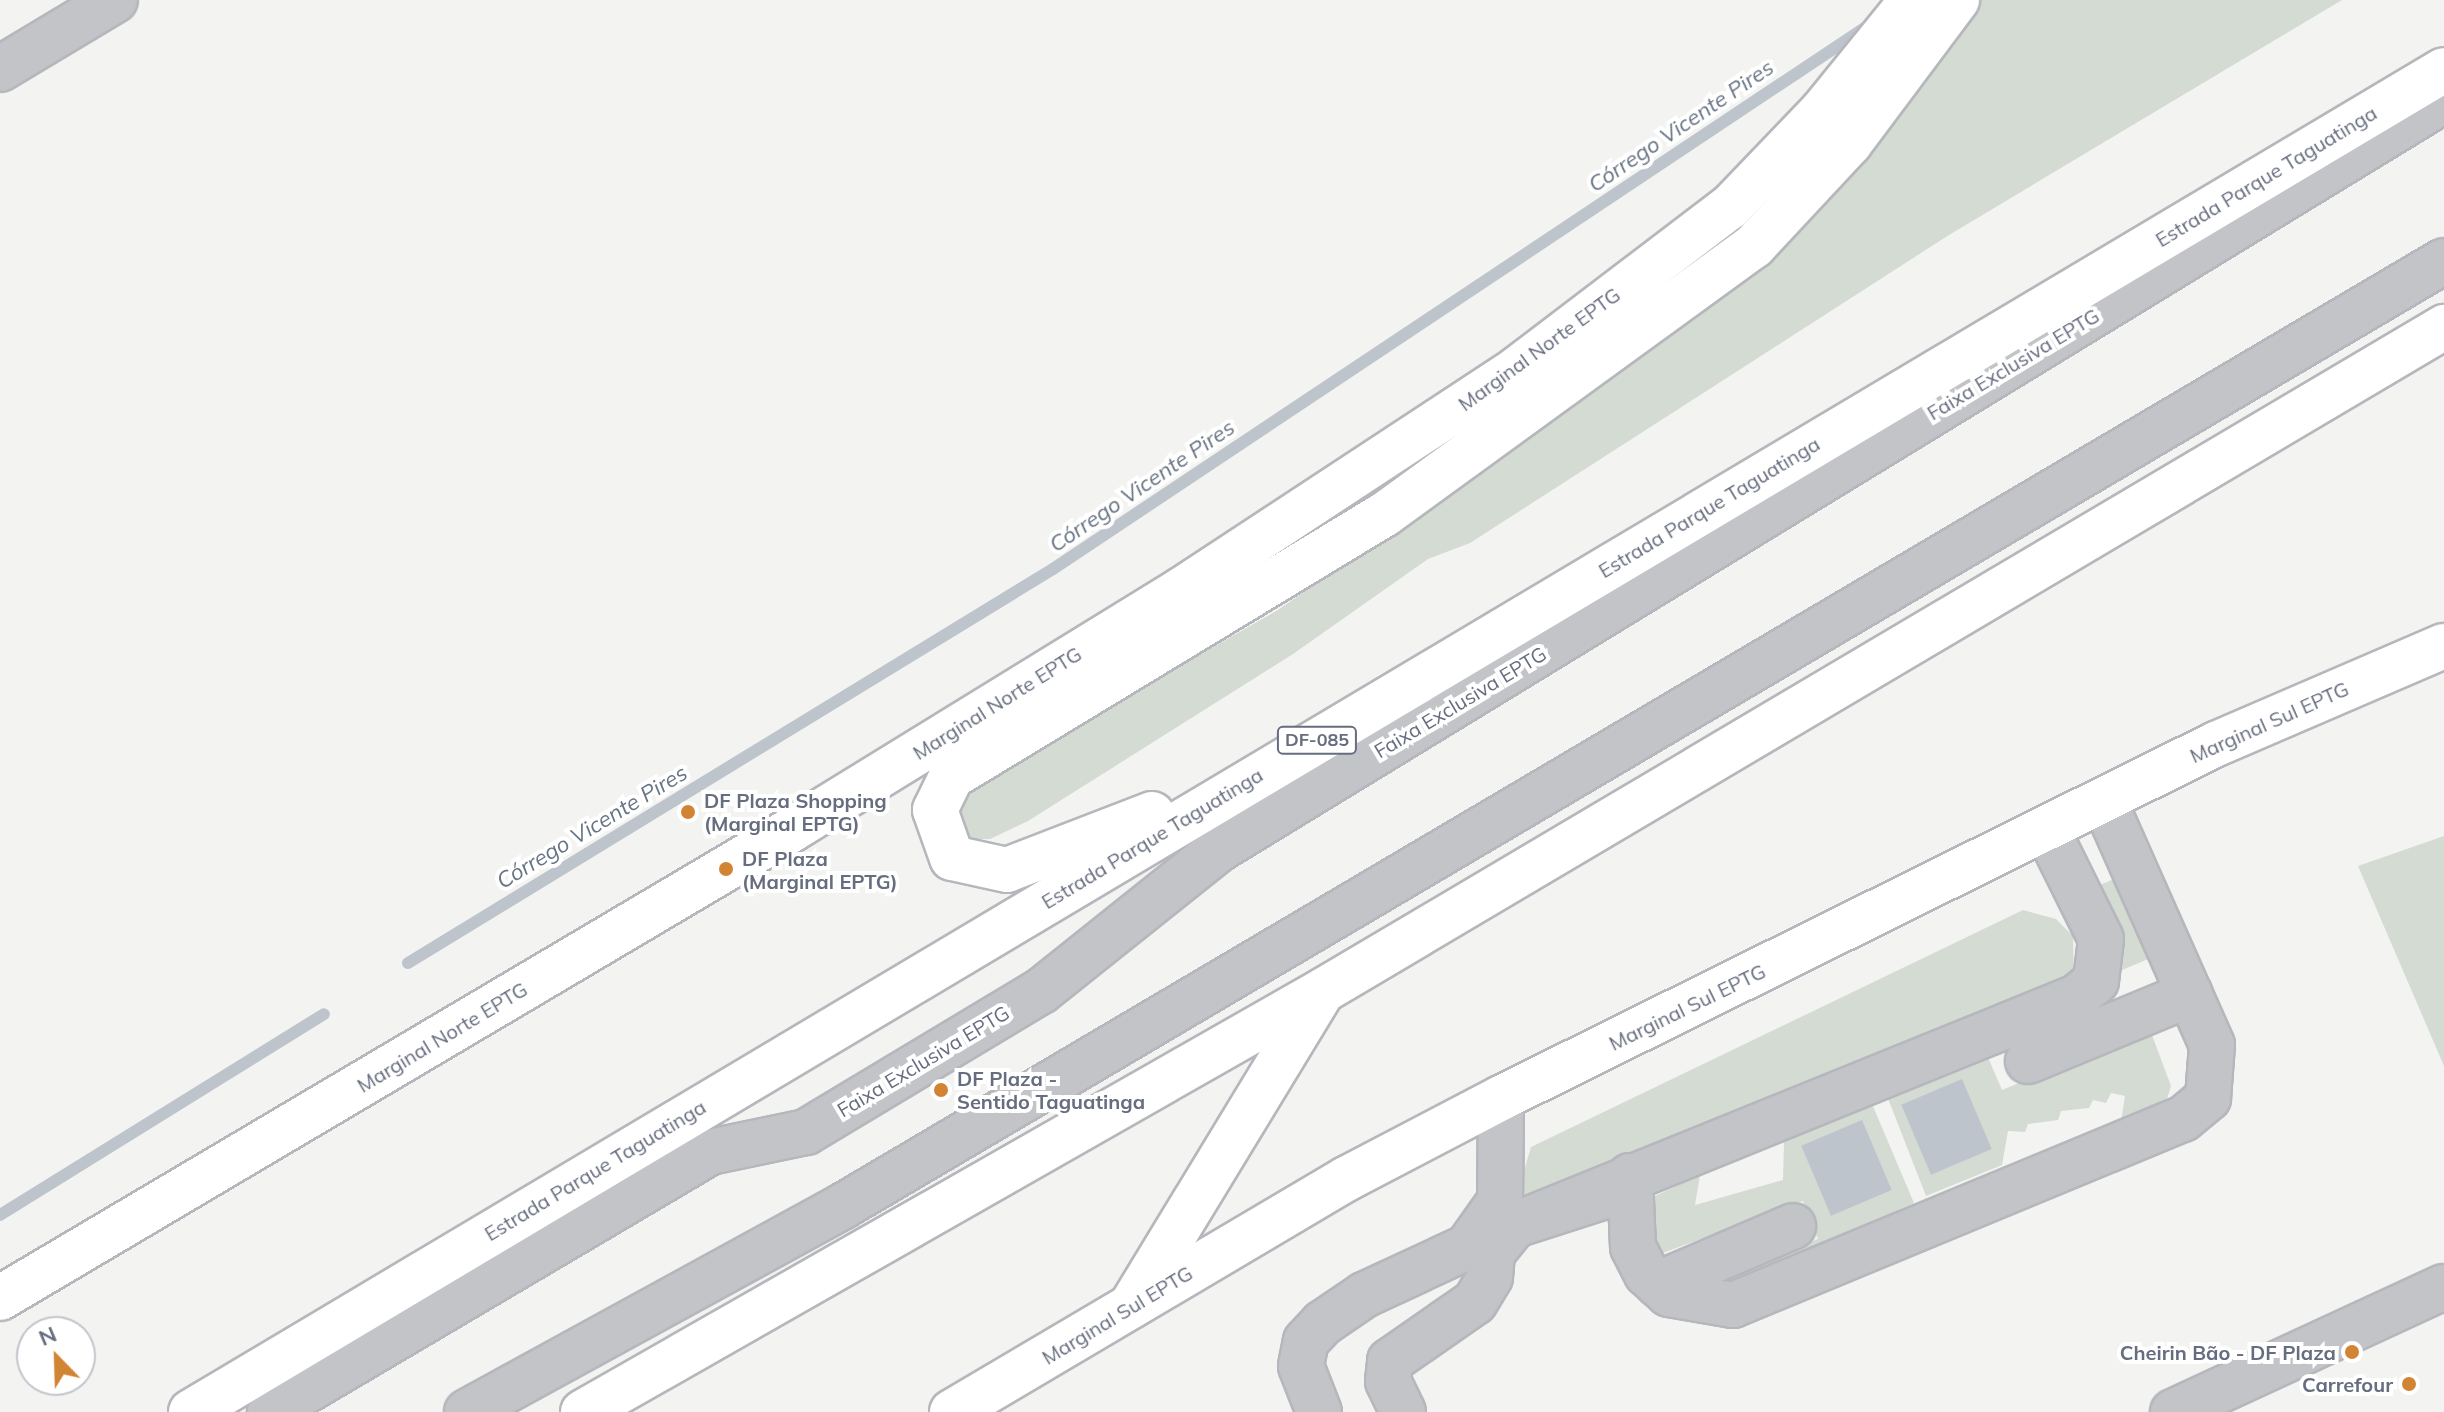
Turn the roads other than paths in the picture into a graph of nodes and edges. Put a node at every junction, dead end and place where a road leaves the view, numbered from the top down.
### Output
1 (115, 0) edge
2 (1957, 0) edge
3 (1906, 4) edge
4 (0, 69) edge
5 (2444, 70) edge
6 (2444, 100) edge
7 (2444, 261) edge
8 (2444, 327) edge
9 (2444, 646) edge
10 (2444, 661) edge
11 (2390, 669) junction
12 (1273, 766) junction
13 (2104, 801) junction
14 (2047, 830) junction
15 (1324, 990) junction
16 (2190, 994) junction
17 (2028, 1061) dead end
18 (1501, 1098) junction
19 (1630, 1182) junction
20 (1515, 1225) junction
21 (1793, 1226) dead end
22 (1471, 1242) junction
23 (1658, 1284) junction
24 (2444, 1287) edge
25 (0, 1298) edge
26 (1131, 1306) junction
27 (191, 1412) edge
28 (270, 1412) edge
29 (467, 1412) edge
30 (583, 1412) edge
31 (952, 1412) edge
32 (1319, 1412) edge
33 (1403, 1412) edge
34 (2173, 1412) edge

1 - 4 street
2 - 12 main road
3 - 25 main road, Marginal Norte EPTG
5 - 12 main road, Estrada Parque Taguatinga / DF-085
6 - 28 street, Faixa Exclusiva EPTG
7 - 29 street
8 - 15 main road
9 - 11 main road, Marginal Sul EPTG
10 - 11 main road
11 - 13 main road, Marginal Sul EPTG
12 - 27 main road, Estrada Parque Taguatinga / DF-085
13 - 14 main road, Marginal Sul EPTG
13 - 16 street
14 - 18 main road, Marginal Sul EPTG
14 - 19 street
15 - 26 main road
15 - 30 main road
16 - 17 street
16 - 23 street
18 - 22 street
18 - 26 main road, Marginal Sul EPTG
19 - 20 street
19 - 23 street
20 - 22 street
20 - 33 street
21 - 23 street
22 - 32 street
24 - 34 street
26 - 31 main road, Marginal Sul EPTG

